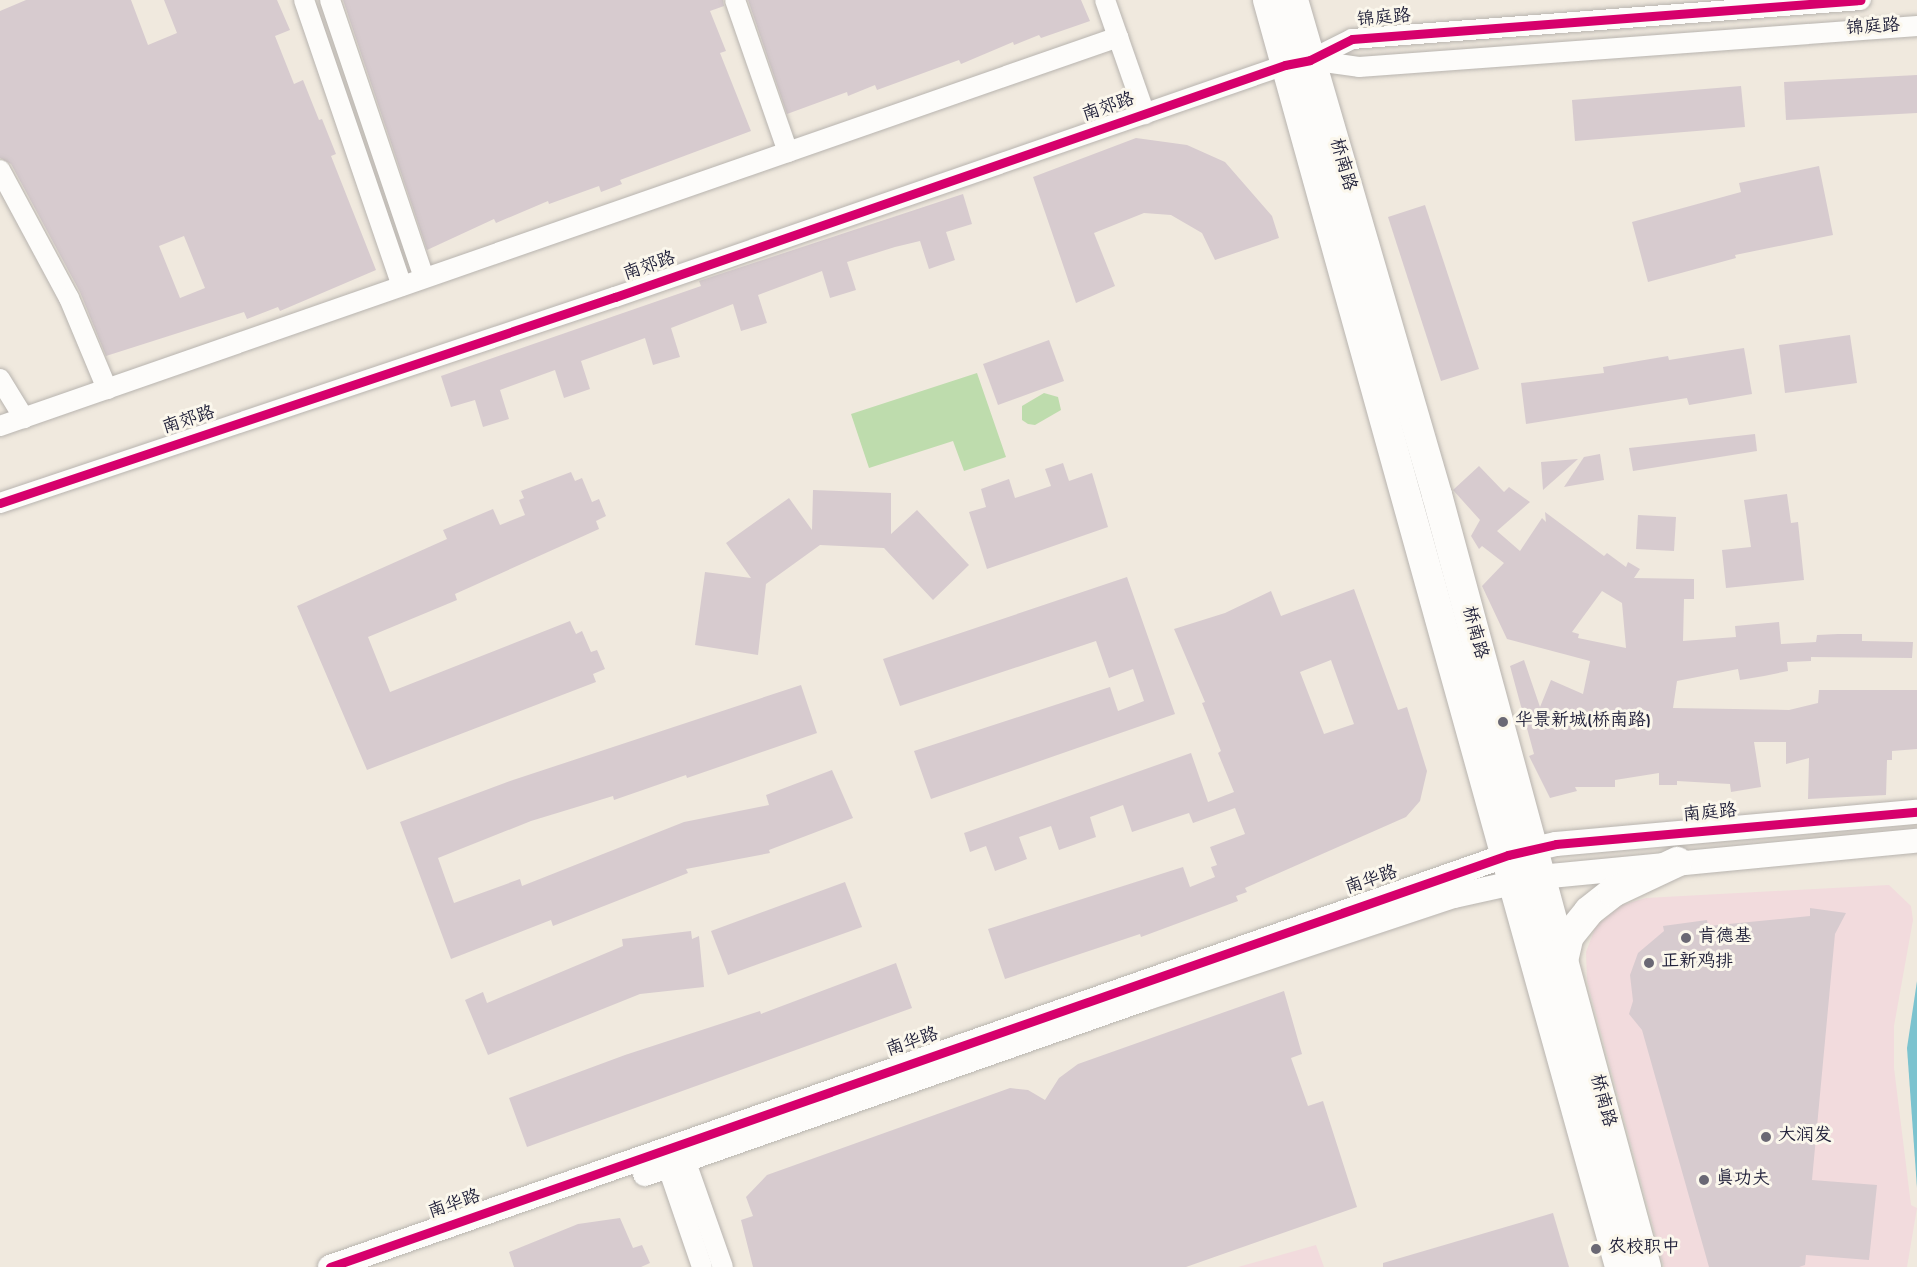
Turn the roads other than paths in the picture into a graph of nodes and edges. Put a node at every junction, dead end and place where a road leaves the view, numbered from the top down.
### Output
1 (304, 0) edge
2 (330, 0) edge
3 (735, 0) edge
4 (1105, 0) edge
5 (1268, 0) edge
6 (1293, 0) edge
7 (1861, 0) edge
8 (1917, 26) edge
9 (1118, 37) junction
10 (1297, 62) junction
11 (1145, 114) junction
12 (788, 152) junction
13 (0, 170) edge
14 (424, 278) junction
15 (402, 286) junction
16 (0, 379) edge
17 (107, 389) junction
18 (24, 418) junction
19 (0, 426) edge
20 (0, 503) edge
21 (1917, 812) edge
22 (1917, 841) edge
23 (1677, 862) junction
24 (1524, 865) junction
25 (1563, 961) junction
26 (674, 1155) junction
27 (330, 1267) edge
28 (380, 1267) edge
29 (702, 1267) edge
30 (723, 1267) edge
31 (1620, 1267) edge
32 (1646, 1267) edge

1 - 15 street
2 - 14 street
3 - 12 street
4 - 9 street
5 - 10 main road, 桥南路
6 - 10 main road, 桥南路
7 - 10 street, 锦庭路
8 - 10 street, 锦庭路
9 - 11 street
9 - 12 street
10 - 11 street, 南郊路
10 - 24 main road, 桥南路
11 - 20 street, 南郊路
12 - 14 street
13 - 17 street
14 - 15 street
15 - 17 street
16 - 18 street
17 - 18 street
18 - 19 street
21 - 24 street, 南庭路
22 - 23 street
23 - 24 street
23 - 25 main road
24 - 25 main road, 桥南路
24 - 26 street, 南华路
24 - 31 main road, 桥南路
25 - 32 main road, 桥南路
26 - 27 street, 南华路
26 - 28 street, 南华路
26 - 29 street
26 - 30 street

